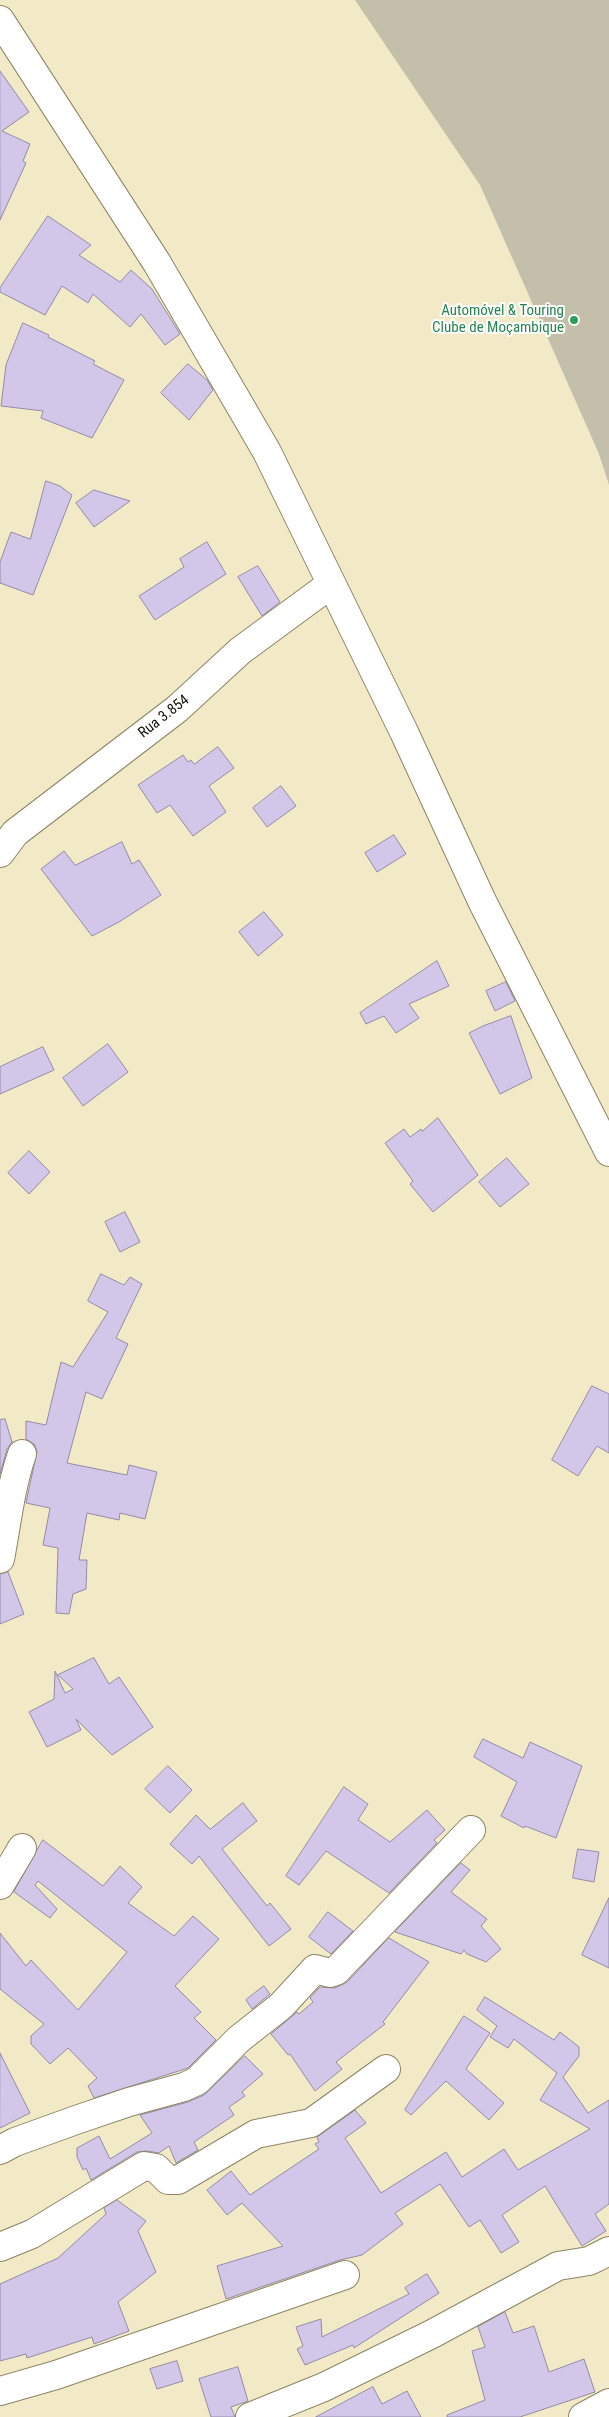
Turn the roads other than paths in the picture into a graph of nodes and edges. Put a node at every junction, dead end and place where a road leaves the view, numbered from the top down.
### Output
1 (0, 20) edge
2 (332, 584) junction
3 (0, 853) edge
4 (609, 1152) edge
5 (22, 1454) dead end
6 (0, 1559) edge
7 (471, 1830) dead end
8 (22, 1848) dead end
9 (0, 1885) edge
10 (386, 2069) dead end
11 (0, 2150) edge
12 (0, 2247) edge
13 (609, 2251) edge
14 (345, 2275) dead end
15 (0, 2391) edge
16 (609, 2403) edge
17 (250, 2417) edge
18 (583, 2417) edge

1 - 2 street
2 - 3 street, Rua 3.854
2 - 4 street
5 - 6 street
7 - 11 street
8 - 9 street
10 - 12 street
13 - 17 street
14 - 15 street
16 - 18 street

